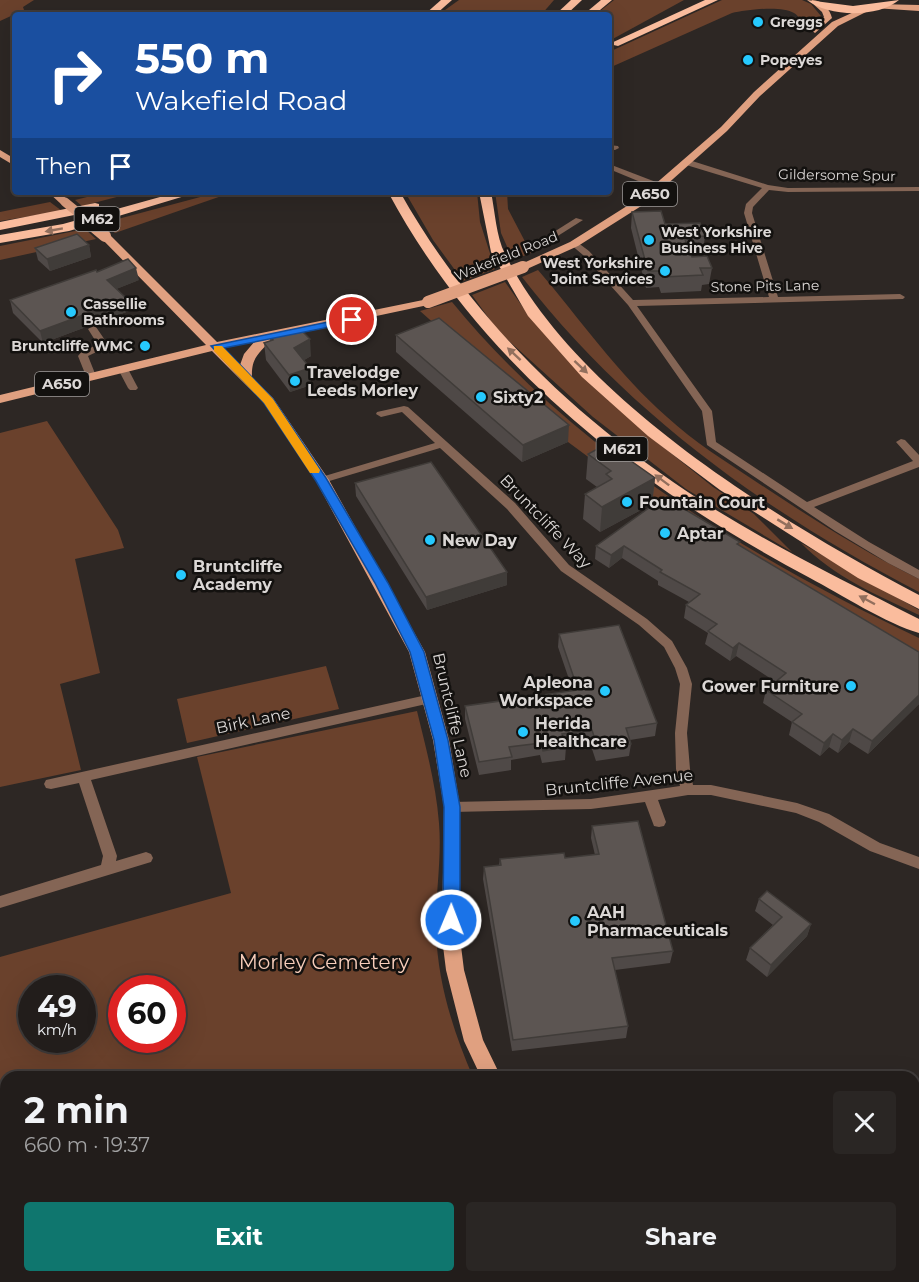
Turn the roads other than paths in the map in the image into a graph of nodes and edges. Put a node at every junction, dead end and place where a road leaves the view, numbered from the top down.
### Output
1 (563, 0) edge
2 (577, 0) edge
3 (592, 0) edge
4 (607, 0) edge
5 (690, 0) edge
6 (713, 0) edge
7 (813, 0) edge
8 (894, 0) edge
9 (904, 0) edge
10 (446, 2) edge
11 (919, 3) edge
12 (874, 8) junction
13 (433, 12) edge
14 (552, 12) edge
15 (563, 12) edge
16 (579, 12) edge
17 (592, 12) edge
18 (612, 45) edge
19 (775, 76) junction
20 (686, 162) junction
21 (612, 167) edge
22 (658, 186) junction
23 (767, 187) junction
24 (919, 189) edge
25 (57, 195) edge
26 (144, 195) edge
27 (181, 195) edge
28 (396, 195) edge
29 (485, 195) edge
30 (579, 220) dead end
31 (0, 225) edge
32 (562, 230) junction
33 (550, 237) dead end
34 (0, 239) edge
35 (578, 242) junction
36 (900, 297) dead end
37 (774, 298) junction
38 (631, 303) junction
39 (93, 329) dead end
40 (272, 335) junction
41 (216, 346) junction
42 (123, 369) junction
43 (91, 376) junction
44 (246, 377) junction
45 (133, 388) dead end
46 (0, 399) edge
47 (381, 414) dead end
48 (901, 442) dead end
49 (442, 444) junction
50 (919, 462) edge
51 (322, 480) junction
52 (807, 506) junction
53 (919, 575) edge
54 (919, 603) edge
55 (919, 627) edge
56 (431, 699) junction
57 (83, 776) junction
58 (51, 784) dead end
59 (687, 790) junction
60 (650, 797) junction
61 (452, 807) junction
62 (659, 822) dead end
63 (147, 858) dead end
64 (919, 863) edge
65 (107, 869) junction
66 (0, 902) edge
67 (488, 1071) edge

1 - 14 highway
2 - 15 highway
3 - 16 highway
4 - 17 highway
5 - 18 highway
6 - 18 highway
7 - 12 highway
7 - 19 main road, Wakefield Road / A650
8 - 12 highway
9 - 11 main road
10 - 13 highway
11 - 12 main road
12 - 19 main road, Wakefield Road / A650
19 - 20 main road, Wakefield Road / A650
20 - 22 main road, Wakefield Road / A650
20 - 23 street, Gildersome Spur
21 - 22 street
22 - 35 main road, Wakefield Road / A650
23 - 24 street, Gildersome Spur
23 - 37 street
25 - 41 main road, Bruntcliffe Lane, bridge
26 - 31 highway, M62
27 -> 34 highway, M62
55 -> 28 highway, M621
29 -> 54 highway, M621
30 - 32 street
32 - 33 street
32 - 35 street
35 - 38 street
35 - 40 main road, Wakefield Road / A650, bridge
36 - 37 street, Stone Pits Lane
37 - 38 street, Stone Pits Lane
38 - 52 street
39 - 43 street
40 - 41 main road, Wakefield Road / A650
40 - 44 main road
41 - 42 main road, A650
41 - 44 main road, Bruntcliffe Lane
42 - 43 main road, A650
42 - 45 street
43 - 46 main road, A650
44 - 51 main road, Bruntcliffe Lane
47 - 49 street, Bruntcliffe Way
48 - 50 street
49 - 51 street
49 - 59 street, Bruntcliffe Way
50 - 52 street
51 - 56 main road, Bruntcliffe Lane
52 - 53 street
56 - 57 street, Birk Lane
56 - 61 main road, Bruntcliffe Lane
57 - 58 street, Birk Lane
57 - 65 street
59 - 60 street, Bruntcliffe Avenue
59 - 64 street, Bruntcliffe Avenue
60 - 61 street, Bruntcliffe Avenue
60 - 62 street
61 - 67 main road, Bruntcliffe Lane
63 - 65 street
65 - 66 street

